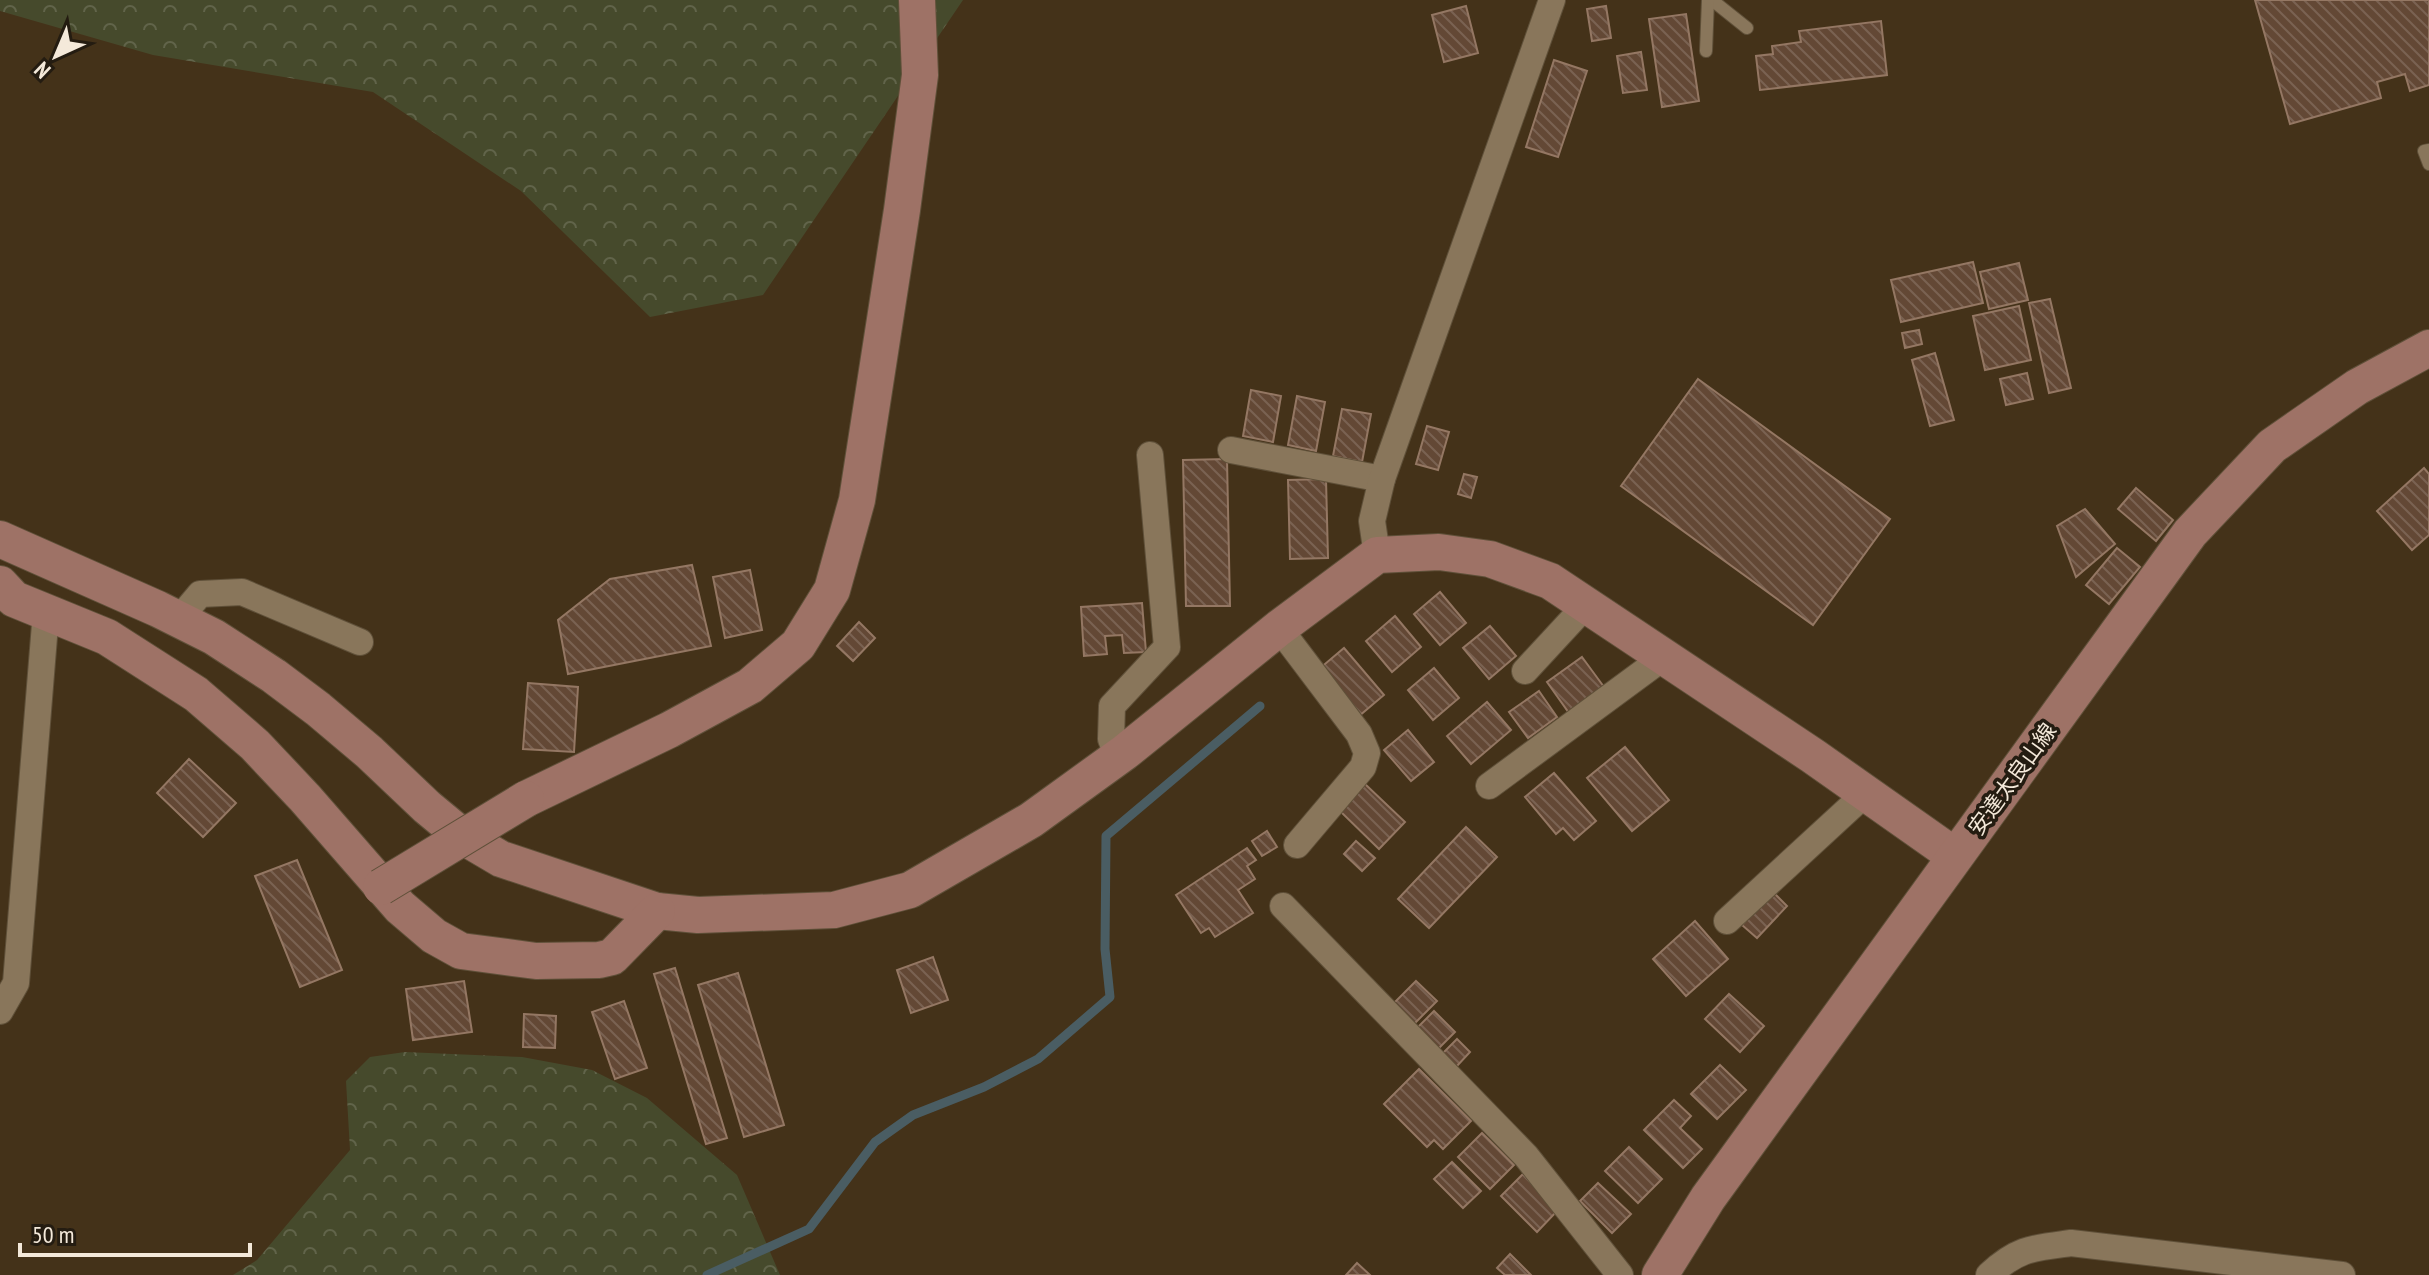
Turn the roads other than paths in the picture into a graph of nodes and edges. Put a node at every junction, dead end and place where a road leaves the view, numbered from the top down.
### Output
1 (917, 0) edge
2 (1552, 0) edge
3 (1710, 0) edge
4 (1747, 28) dead end
5 (1706, 51) dead end
6 (2429, 150) edge
7 (2429, 164) edge
8 (2429, 348) edge
9 (1231, 450) dead end
10 (1150, 455) dead end
11 (1382, 479) junction
12 (0, 539) edge
13 (1377, 555) junction
14 (0, 584) edge
15 (1587, 604) junction
16 (46, 612) junction
17 (179, 619) junction
18 (1279, 628) junction
19 (360, 642) dead end
20 (1664, 657) junction
21 (1525, 671) dead end
22 (1118, 757) junction
23 (1489, 786) dead end
24 (1866, 793) junction
25 (1297, 845) dead end
26 (1955, 856) junction
27 (381, 887) junction
28 (1283, 906) dead end
29 (657, 911) junction
30 (1727, 921) dead end
31 (0, 1011) edge
32 (1994, 1273) edge
33 (1618, 1275) edge
34 (1660, 1275) edge
35 (2342, 1275) edge

1 - 27 street, bridge
2 - 11 street
3 - 4 lane
3 - 5 lane
6 - 7 lane
8 - 26 street, 安達太良山線
9 - 11 street
10 - 22 street
11 - 13 street
12 - 17 street
13 - 15 street
13 - 18 street
14 - 16 street
15 - 20 street
15 - 21 street
16 - 27 street
16 - 31 street
17 - 19 street
17 - 29 street
18 - 22 street
18 - 25 street
20 - 23 street
20 - 24 street
22 - 29 street
24 - 26 street
24 - 30 street
26 - 34 street, 安達太良山線
27 - 29 street
28 - 33 street
32 - 35 street

